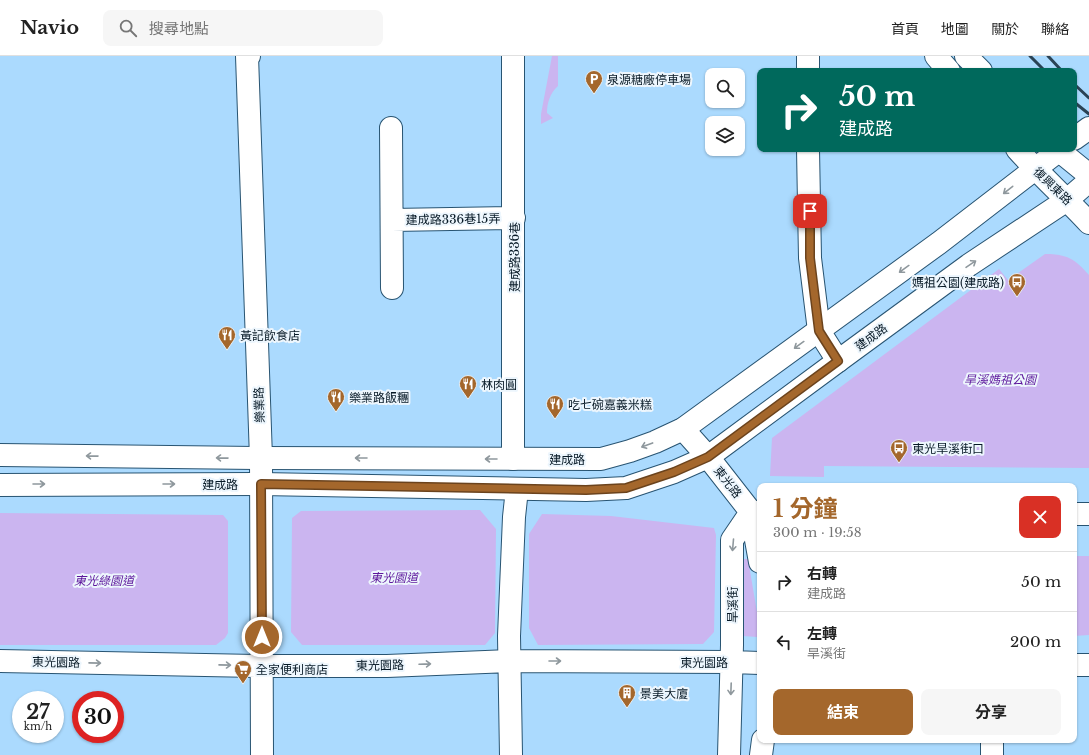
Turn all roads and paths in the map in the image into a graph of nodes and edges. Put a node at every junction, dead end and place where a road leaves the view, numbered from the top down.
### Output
1 (248, 56) edge
2 (513, 56) edge
3 (808, 56) edge
4 (936, 56) edge
5 (966, 56) edge
6 (808, 68) edge
7 (946, 68) edge
8 (978, 68) edge
9 (391, 128) dead end
10 (1089, 128) edge
11 (1077, 137) edge
12 (808, 152) edge
13 (1020, 152) edge
14 (1057, 152) edge
15 (1067, 152) edge
16 (1035, 169) junction
17 (1089, 176) edge
18 (1089, 181) edge
19 (1068, 200) junction
20 (514, 218) junction
21 (392, 220) junction
22 (1089, 223) edge
23 (392, 288) dead end
24 (819, 331) junction
25 (838, 361) junction
26 (682, 428) junction
27 (0, 456) edge
28 (708, 457) junction
29 (261, 458) junction
30 (513, 459) junction
31 (0, 484) edge
32 (261, 484) junction
33 (517, 489) junction
34 (756, 512) edge
35 (1077, 514) edge
36 (1089, 514) edge
37 (757, 524) edge
38 (510, 661) junction
39 (0, 662) edge
40 (731, 662) junction
41 (757, 663) edge
42 (1077, 665) edge
43 (1089, 665) edge
44 (262, 666) junction
45 (763, 743) edge
46 (992, 743) edge
47 (262, 755) edge
48 (511, 755) edge
49 (729, 755) edge
50 (761, 755) edge
51 (992, 755) edge

1 - 29 main road, 樂業路
2 - 20 main road, 建成路336巷
3 - 6 main road
4 - 7 main road
5 - 8 main road
9 - 21 main road, 建成路336巷15弄
10 - 11 main road, 建成路
12 - 24 main road
13 - 16 main road, 復興東路
14 - 16 main road, 建成路
15 - 17 main road
16 - 19 main road, 復興東路
16 -> 24 main road, 建成路
18 - 19 main road, 建成路
19 - 22 main road, 復興東路
25 -> 19 main road, 建成路
20 - 21 main road, 建成路336巷15弄
20 - 30 main road, 建成路336巷
21 - 23 main road, 建成路336巷15弄
24 - 25 main road
24 -> 26 main road, 建成路
25 - 28 main road, 建成路
26 - 28 main road, 東光路
26 -> 30 main road, 建成路
29 -> 27 main road, 建成路
28 - 33 main road, 建成路
28 - 34 main road, 東光路
30 -> 29 main road, 建成路
29 - 32 main road, 樂業路
31 -> 32 main road, 建成路
32 - 33 main road, 建成路
32 - 44 main road, 樂業路
33 - 38 main road
34 - 37 main road
34 -> 40 main road, 旱溪街
35 - 36 main road
38 -> 40 main road, 東光園路
44 -> 38 main road, 東光園路
38 - 48 main road
39 -> 44 main road, 東光園路
40 - 41 main road, 東光園路
40 -> 49 main road, 旱溪街
42 - 43 main road
44 - 47 main road, 樂業路
45 - 50 main road
46 - 51 main road

